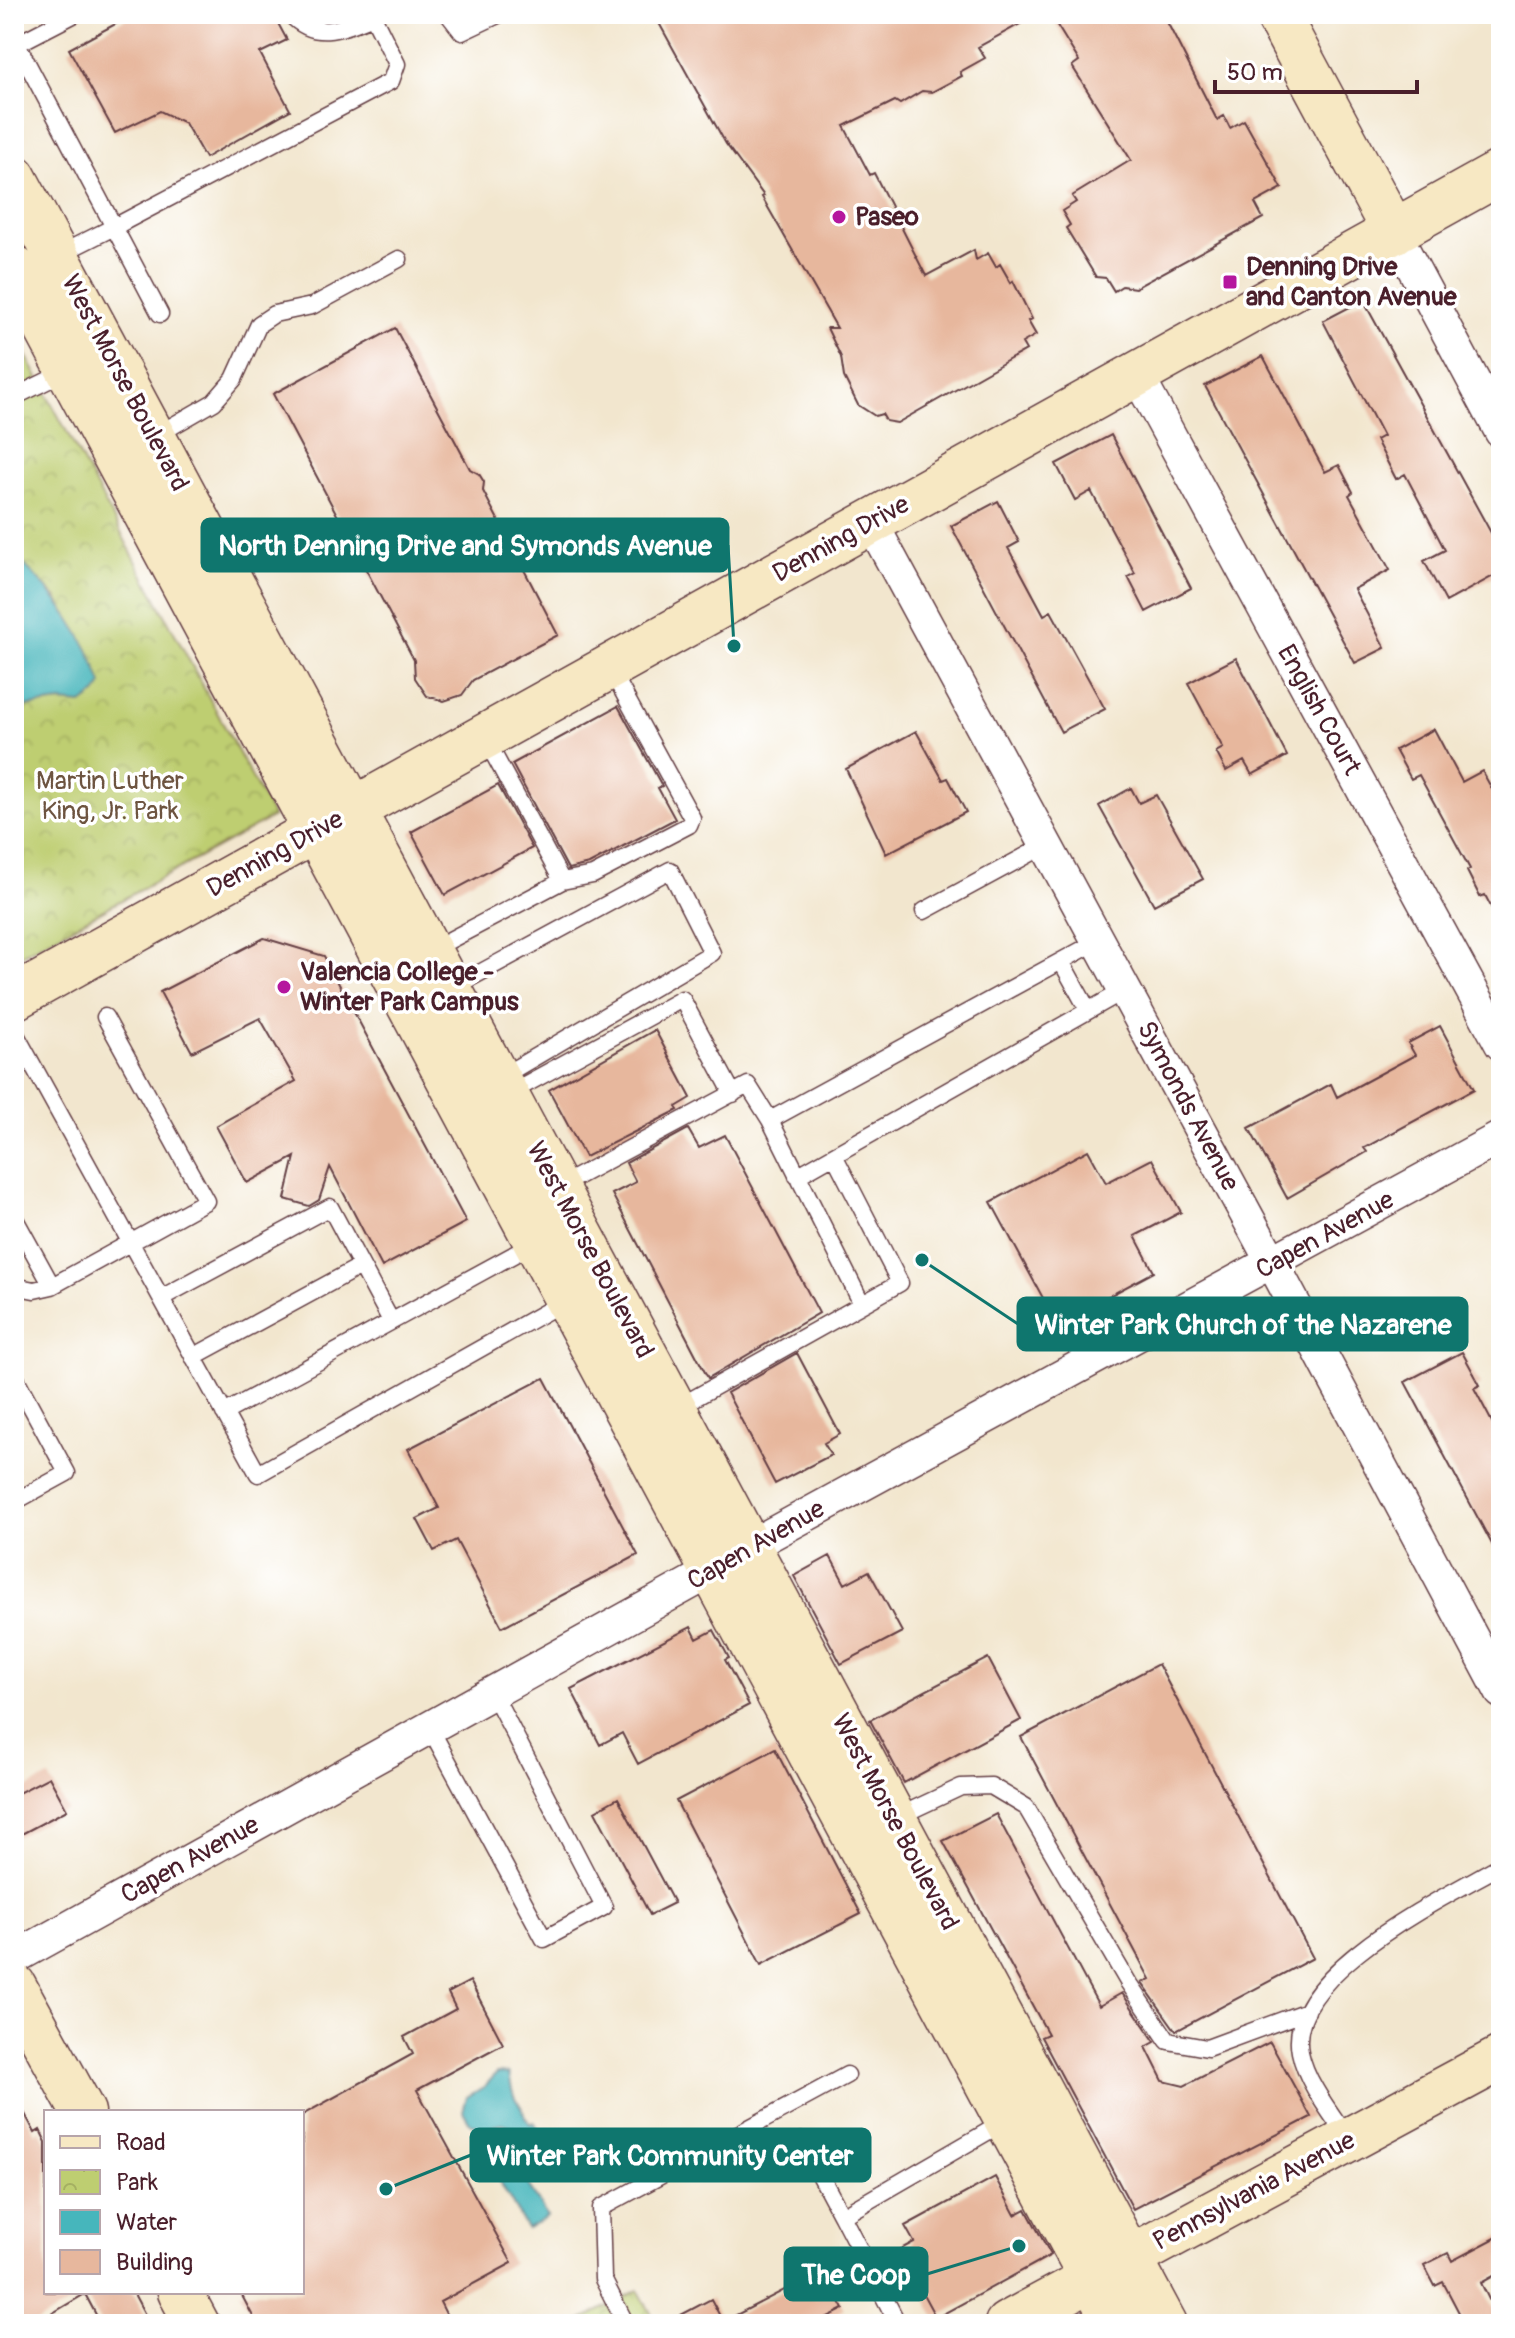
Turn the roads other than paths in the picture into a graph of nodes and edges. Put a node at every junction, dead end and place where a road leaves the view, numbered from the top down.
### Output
1 (75, 14) edge
2 (290, 14) edge
3 (448, 14) edge
4 (500, 14) edge
5 (1277, 14) edge
6 (373, 15) edge
7 (15, 45) edge
8 (1501, 172) edge
9 (14, 177) edge
10 (114, 227) junction
11 (1394, 232) junction
12 (56, 256) junction
13 (399, 259) dead end
14 (14, 268) edge
15 (160, 314) dead end
16 (107, 350) junction
17 (69, 370) junction
18 (1137, 375) junction
19 (14, 397) edge
20 (1501, 432) edge
21 (154, 437) junction
22 (871, 522) junction
23 (610, 668) junction
24 (485, 737) junction
25 (354, 810) junction
26 (316, 831) junction
27 (1046, 845) junction
28 (562, 881) junction
29 (924, 911) dead end
30 (1098, 941) junction
31 (429, 950) junction
32 (1061, 961) junction
33 (450, 989) junction
34 (1125, 990) junction
35 (14, 998) edge
36 (1088, 1010) junction
37 (105, 1017) dead end
38 (14, 1031) edge
39 (1501, 1044) edge
40 (502, 1087) junction
41 (733, 1094) junction
42 (770, 1120) junction
43 (1501, 1137) edge
44 (834, 1155) junction
45 (797, 1176) junction
46 (557, 1188) junction
47 (14, 1217) edge
48 (536, 1242) junction
49 (131, 1243) junction
50 (1273, 1264) junction
51 (361, 1266) junction
52 (14, 1286) edge
53 (52, 1286) junction
54 (161, 1298) junction
55 (567, 1300) junction
56 (862, 1304) junction
57 (391, 1321) junction
58 (193, 1357) junction
59 (14, 1375) edge
60 (675, 1409) junction
61 (224, 1413) junction
62 (14, 1502) edge
63 (749, 1548) junction
64 (711, 1570) junction
65 (1501, 1692) edge
66 (493, 1693) junction
67 (430, 1728) junction
68 (894, 1818) junction
69 (1501, 1865) edge
70 (14, 1958) edge
71 (14, 1986) edge
72 (1307, 2011) junction
73 (1500, 2062) edge
74 (847, 2075) dead end
75 (82, 2110) edge
76 (1006, 2121) junction
77 (1349, 2140) junction
78 (802, 2141) dead end
79 (842, 2216) junction
80 (1129, 2258) junction
81 (1091, 2278) junction
82 (181, 2294) edge
83 (197, 2324) edge
84 (626, 2324) edge
85 (898, 2324) edge
86 (1007, 2324) edge
87 (1116, 2324) edge
88 (1165, 2324) edge

1 - 7 lane
2 - 6 lane
3 - 4 lane
5 - 11 street
6 - 10 lane
7 - 10 lane
8 - 11 street, Denning Drive
9 - 12 street, West Morse Boulevard
10 - 12 lane
10 - 15 lane
11 - 18 street, Denning Drive
11 - 20 street
12 - 16 street, West Morse Boulevard
13 - 21 lane
14 - 17 street, West Morse Boulevard
16 - 17 street
16 - 21 street, West Morse Boulevard
17 - 19 lane
17 - 26 street, West Morse Boulevard
18 - 22 street, Denning Drive
18 - 39 street, English Court
21 - 25 street, West Morse Boulevard
22 - 23 street, Denning Drive
22 - 27 street, Symonds Avenue
23 - 24 street, Denning Drive
23 - 28 lane
24 - 25 street, Denning Drive
24 - 28 lane
25 - 26 street, Denning Drive
25 - 31 street, West Morse Boulevard
26 - 35 street, Denning Drive
26 - 48 street, West Morse Boulevard
27 - 29 lane
27 - 30 street, Symonds Avenue
28 - 31 lane
30 - 32 lane
30 - 34 street, Symonds Avenue
31 - 33 street, West Morse Boulevard
32 - 36 lane
32 - 42 lane
33 - 40 street, West Morse Boulevard
33 - 40 lane
34 - 36 lane
34 - 50 street, Symonds Avenue
36 - 44 lane
37 - 49 lane
38 - 49 lane
40 - 41 lane
40 - 46 street, West Morse Boulevard
41 - 42 lane
41 - 46 lane
42 - 45 lane
43 - 50 street, Capen Avenue
44 - 45 lane
44 - 56 lane
45 - 56 lane
46 - 60 street, West Morse Boulevard
47 - 53 lane
48 - 55 street, West Morse Boulevard
48 - 57 lane
49 - 53 lane
49 - 54 lane
50 - 63 street, Capen Avenue
50 - 65 street, Symonds Avenue
51 - 54 lane
51 - 57 lane
51 - 58 lane
52 - 53 lane
54 - 58 lane
55 - 61 lane
55 - 64 street, West Morse Boulevard
56 - 60 lane
57 - 61 lane
58 - 61 lane
59 - 62 lane
60 - 63 street, West Morse Boulevard
63 - 64 street, Capen Avenue
63 - 68 street, West Morse Boulevard
64 - 66 street, Capen Avenue
64 - 76 street, West Morse Boulevard
66 - 67 street, Capen Avenue
66 - 67 lane
67 - 70 street, Capen Avenue
68 - 72 lane
68 - 80 street, West Morse Boulevard
69 - 72 lane
71 - 75 street
72 - 77 lane
73 - 77 street, Pennsylvania Avenue
74 - 84 lane
76 - 79 lane
76 - 81 street, West Morse Boulevard
77 - 80 street, Pennsylvania Avenue
78 - 79 lane
79 - 85 lane
80 - 81 street, Pennsylvania Avenue
80 - 88 street, West Morse Boulevard
81 - 86 street, Pennsylvania Avenue
81 - 87 street, West Morse Boulevard
82 - 83 street

